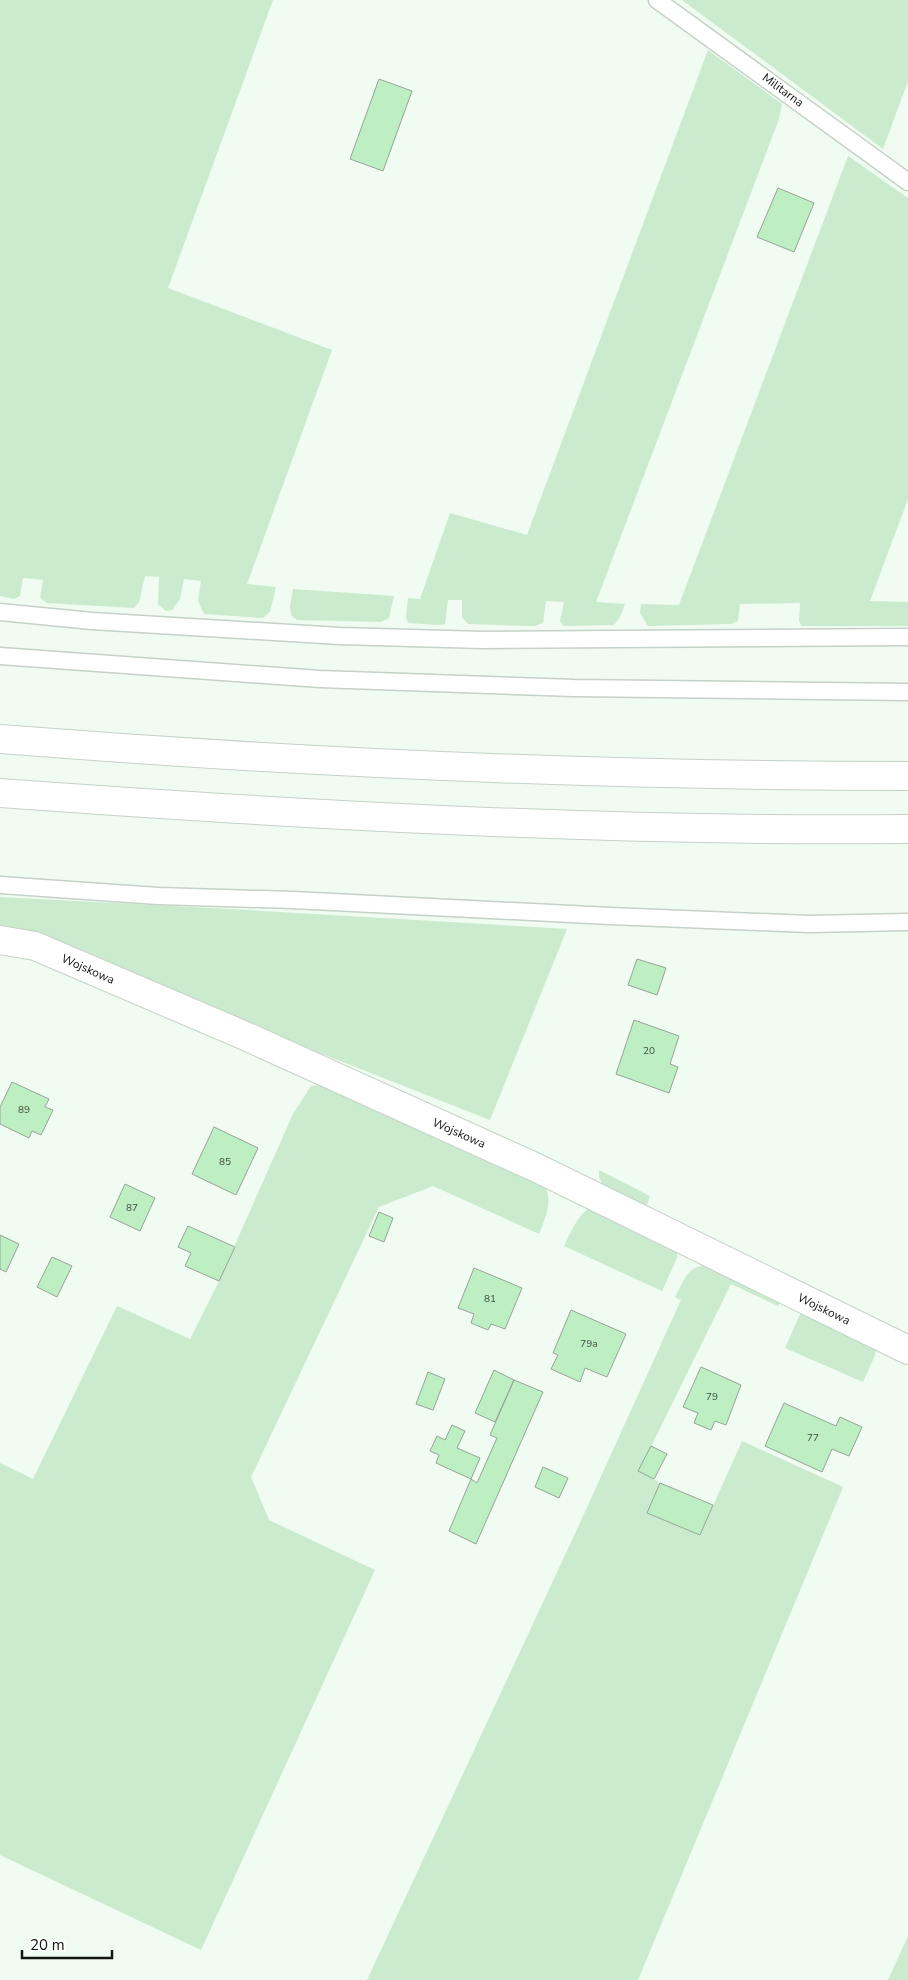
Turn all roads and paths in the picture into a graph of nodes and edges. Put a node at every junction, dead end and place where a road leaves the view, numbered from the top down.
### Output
1 (657, 0) edge
2 (908, 182) edge
3 (0, 612) edge
4 (908, 637) edge
5 (0, 656) edge
6 (908, 692) edge
7 (0, 739) edge
8 (908, 776) edge
9 (0, 793) edge
10 (908, 829) edge
11 (0, 885) edge
12 (908, 922) edge
13 (0, 940) edge
14 (908, 1350) edge

1 - 2 lane, Militarna
3 - 4 lane
5 - 6 lane
7 - 8 main road
9 - 10 main road
11 - 12 lane
13 - 14 main road, Wojskowa

